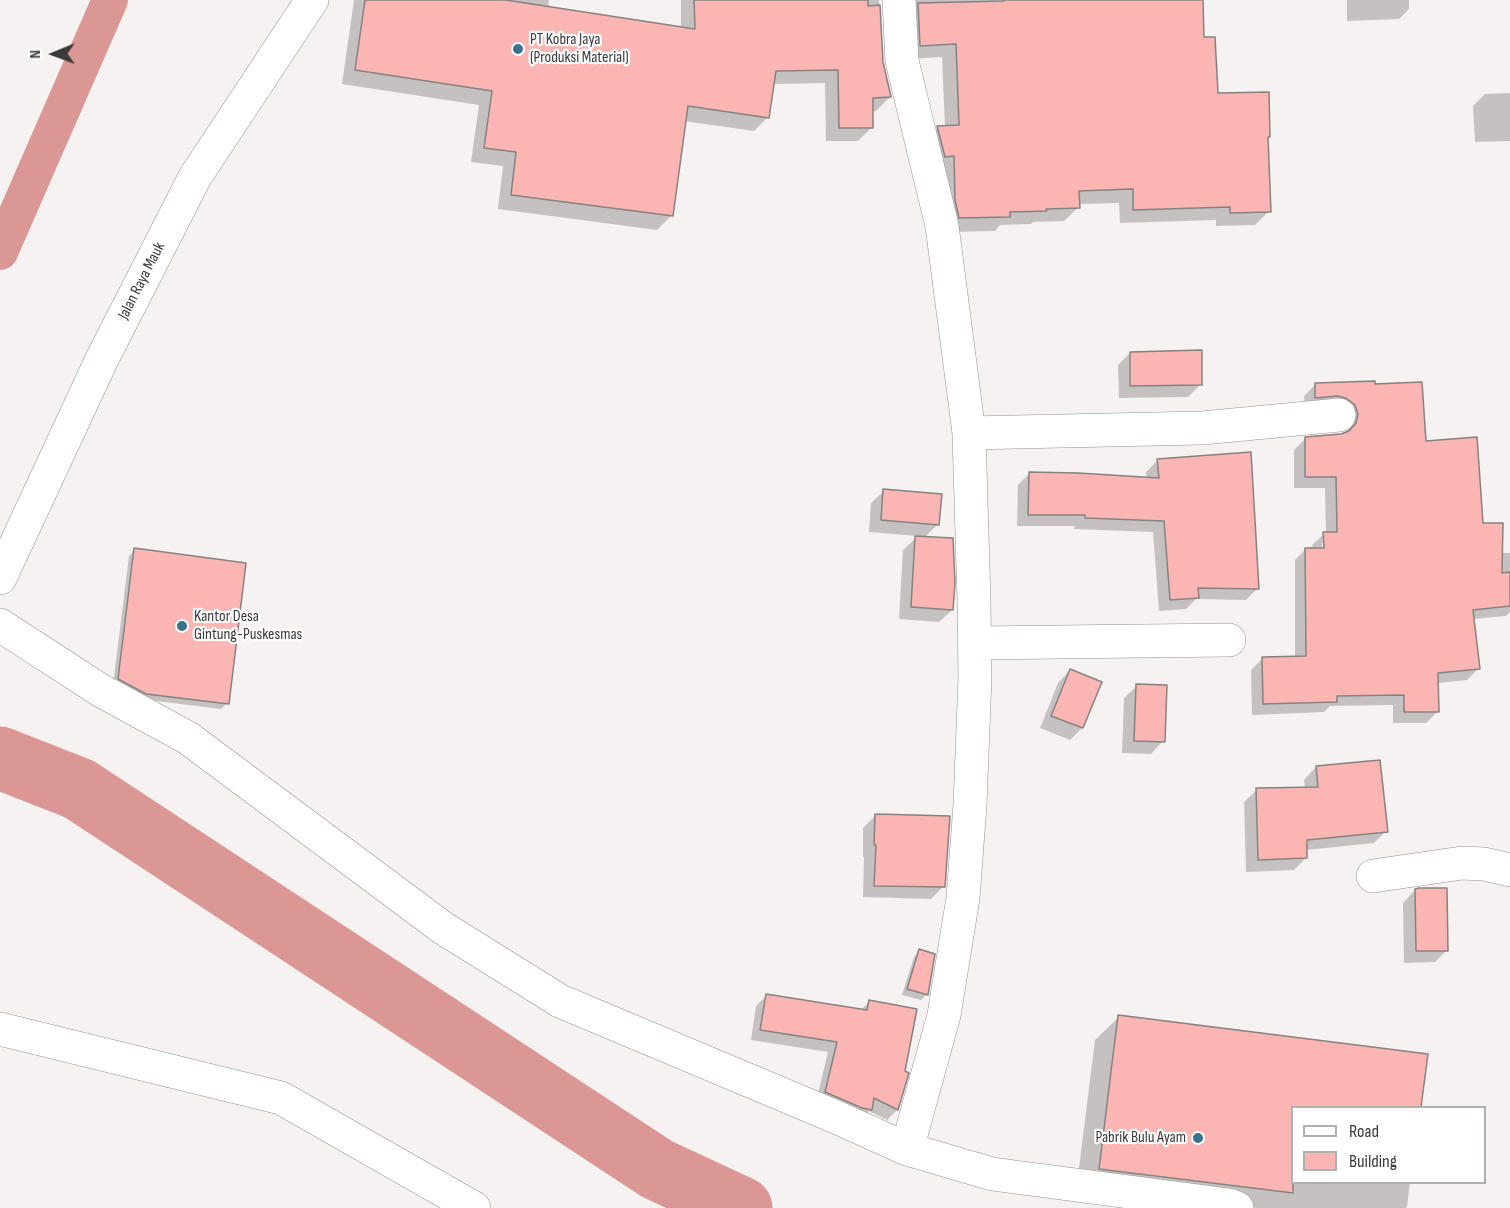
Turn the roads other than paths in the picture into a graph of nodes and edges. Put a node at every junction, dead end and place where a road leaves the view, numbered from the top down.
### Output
1 (312, 0) edge
2 (899, 0) edge
3 (1339, 415) dead end
4 (969, 433) junction
5 (0, 578) edge
6 (0, 625) edge
7 (1229, 640) dead end
8 (975, 643) junction
9 (1510, 870) edge
10 (1373, 876) dead end
11 (0, 1029) edge
12 (907, 1149) junction
13 (474, 1208) edge
14 (1237, 1208) edge

1 - 5 street, Jalan Raya Mauk
2 - 4 street
3 - 4 street
4 - 8 street
6 - 12 street
7 - 8 street
8 - 12 street
9 - 10 street
11 - 13 street
12 - 14 street

